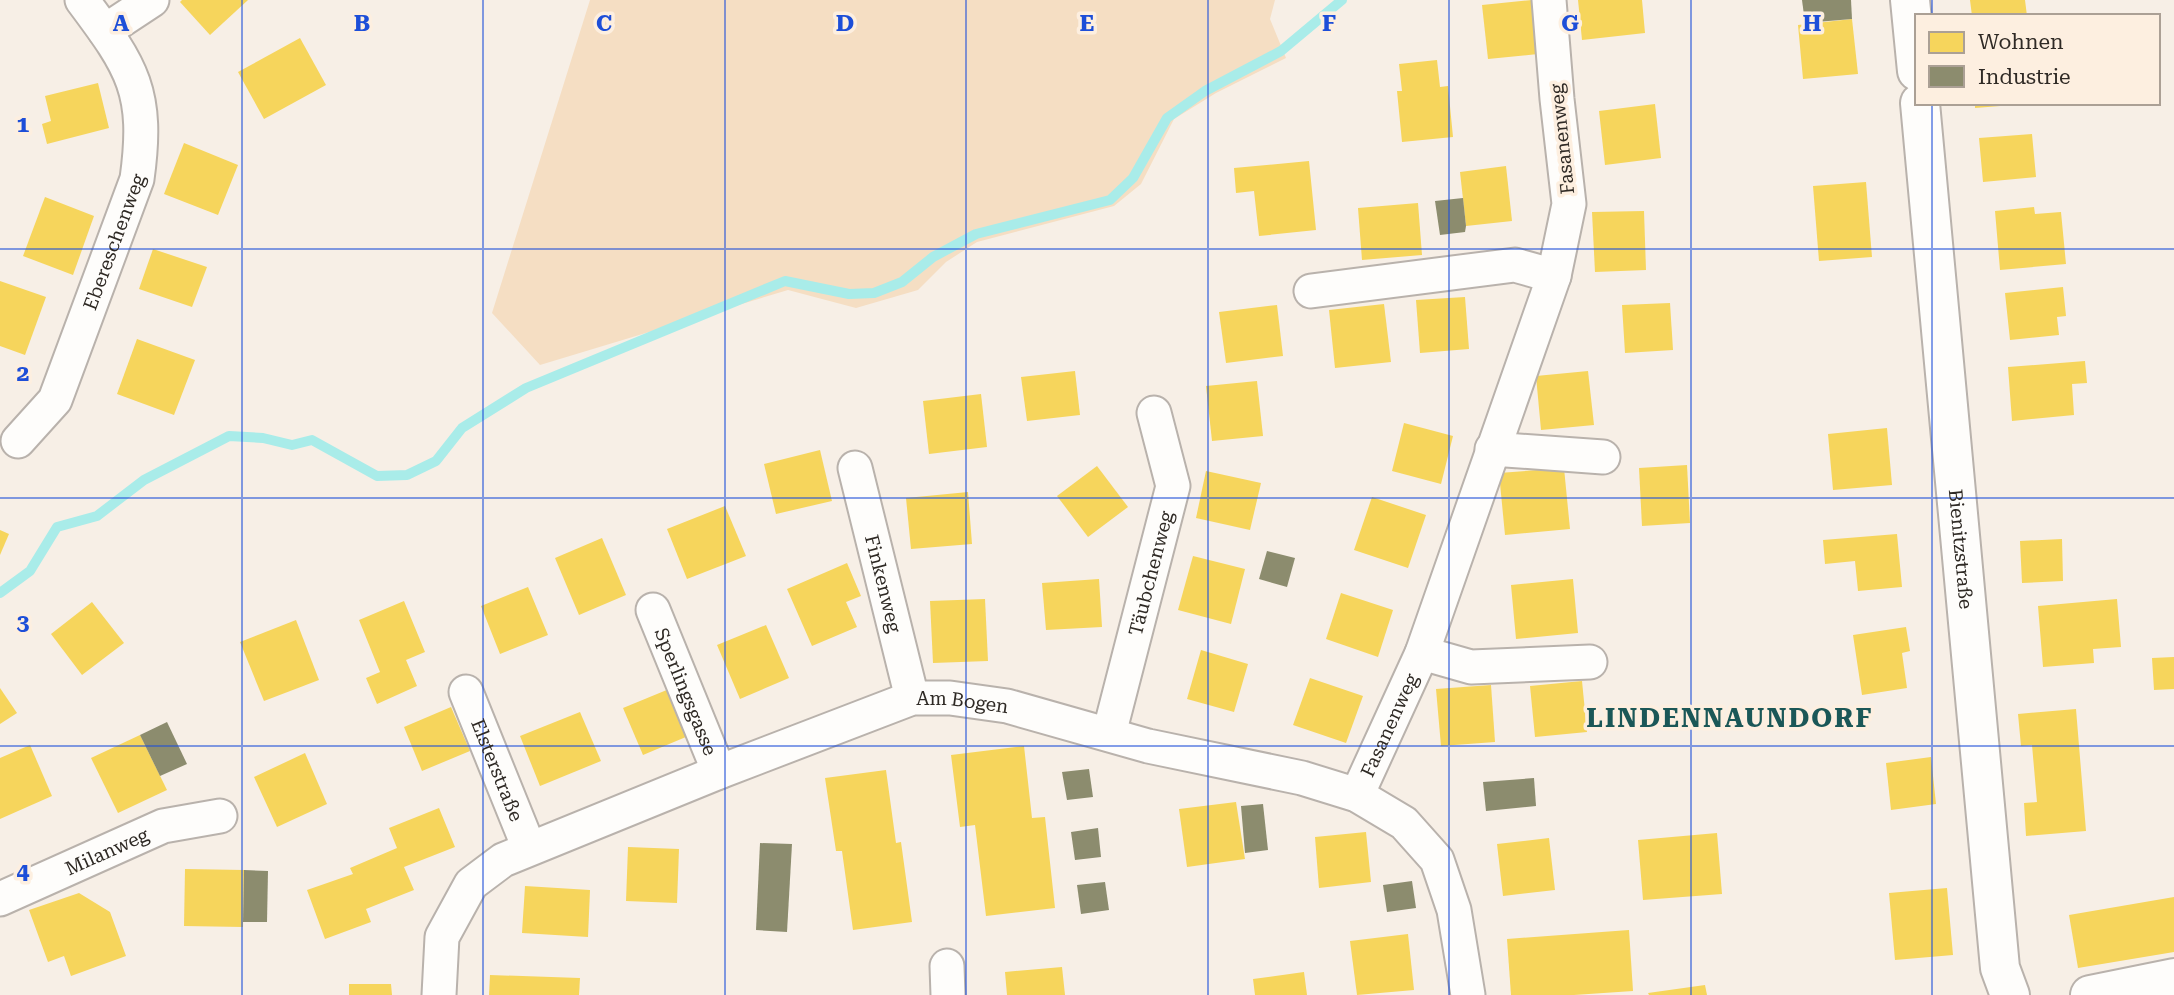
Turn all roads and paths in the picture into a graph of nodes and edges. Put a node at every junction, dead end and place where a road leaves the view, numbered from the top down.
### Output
1 (82, 0) edge
2 (152, 0) edge
3 (1549, 0) edge
4 (1910, 0) edge
5 (105, 31) junction
6 (1915, 51) edge
7 (1920, 105) edge
8 (1553, 276) junction
9 (1311, 291) dead end
10 (1154, 413) dead end
11 (18, 441) dead end
12 (1492, 449) junction
13 (1603, 457) dead end
14 (855, 468) dead end
15 (653, 610) dead end
16 (1422, 653) junction
17 (1590, 662) dead end
18 (466, 692) dead end
19 (912, 698) junction
20 (1109, 734) junction
21 (719, 772) junction
22 (1357, 795) junction
23 (220, 816) dead end
24 (529, 848) junction
25 (0, 899) edge
26 (2174, 978) edge
27 (439, 995) edge
28 (1468, 995) edge
29 (2010, 995) edge
30 (2090, 995) edge

1 - 5 street, Ebereschenweg
2 - 5 street
3 - 8 street, Fasanenweg
4 - 6 street
5 - 11 street, Ebereschenweg
7 - 29 street, Bienitzstraße
8 - 9 street
8 - 12 street, Fasanenweg
10 - 20 street, Täubchenweg
12 - 13 street
12 - 16 street, Fasanenweg
14 - 19 street, Finkenweg
15 - 21 street, Sperlingsgasse
16 - 17 street, Fasanenweg
16 - 22 street, Fasanenweg
18 - 24 street, Elsterstraße
19 - 20 street, Am Bogen
19 - 21 street, Am Bogen
20 - 22 street, Am Bogen
21 - 24 street, Am Bogen
22 - 28 street, Am Bogen
23 - 25 street, Milanweg
24 - 27 street, Am Bogen
26 - 30 street

